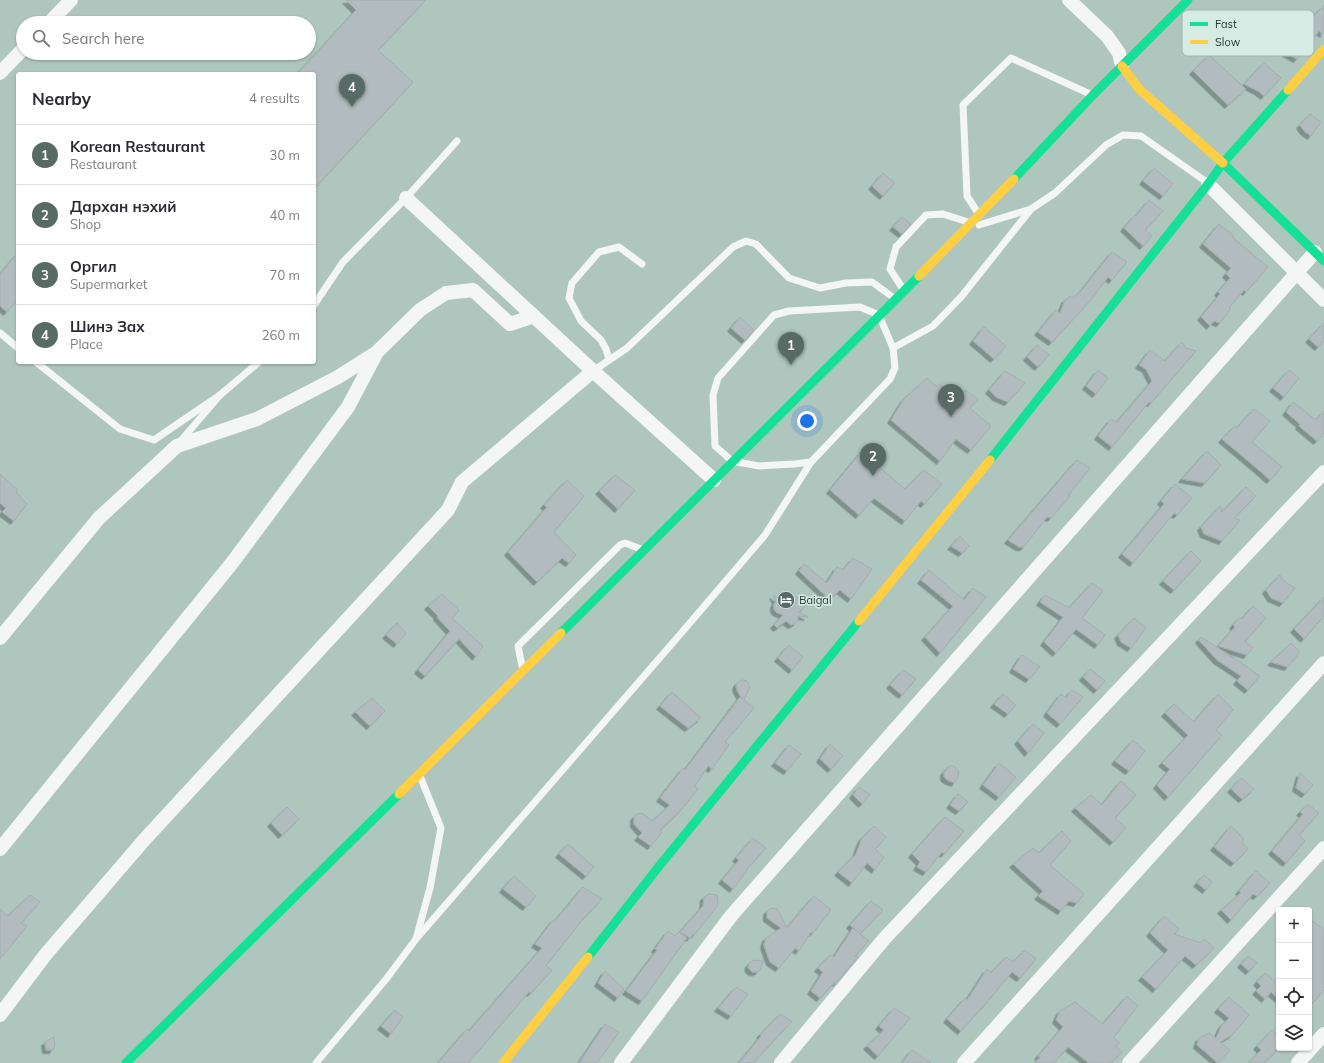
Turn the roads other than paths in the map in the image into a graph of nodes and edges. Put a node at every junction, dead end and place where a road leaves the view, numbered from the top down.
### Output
1 (71, 0) edge
2 (1069, 0) edge
3 (1188, 0) edge
4 (56, 16) edge
5 (1324, 49) edge
6 (16, 57) edge
7 (1122, 66) junction
8 (0, 73) edge
9 (1093, 95) junction
10 (456, 141) dead end
11 (1223, 163) junction
12 (1208, 184) junction
13 (406, 198) junction
14 (1031, 209) junction
15 (979, 215) junction
16 (969, 226) junction
17 (1319, 256) edge
18 (642, 264) dead end
19 (1296, 273) junction
20 (904, 291) junction
21 (896, 299) junction
22 (1324, 300) edge
23 (316, 301) edge
24 (879, 315) junction
25 (534, 316) junction
26 (0, 333) edge
27 (16, 346) edge
28 (893, 348) junction
29 (377, 352) junction
30 (609, 360) junction
31 (39, 364) edge
32 (257, 364) edge
33 (593, 371) junction
34 (220, 395) junction
35 (177, 446) junction
36 (732, 461) junction
37 (811, 462) junction
38 (1324, 472) edge
39 (714, 480) junction
40 (643, 550) junction
41 (593, 586) junction
42 (0, 638) edge
43 (1324, 663) edge
44 (523, 670) junction
45 (419, 774) junction
46 (1324, 848) edge
47 (0, 849) edge
48 (416, 939) junction
49 (0, 1015) edge
50 (1324, 1034) edge
51 (126, 1063) edge
52 (316, 1063) edge
53 (503, 1063) edge
54 (621, 1063) edge
55 (781, 1063) edge
56 (964, 1063) edge
57 (1129, 1063) edge
58 (1298, 1063) edge

1 - 4 street
2 - 7 street
3 - 7 main road
5 - 11 main road
6 - 8 street
7 - 9 main road
7 - 11 main road
9 - 15 main road
9 - 15 lane
10 - 13 lane
11 - 12 main road
11 - 17 main road
12 - 14 lane
12 - 19 street
12 - 53 main road
13 - 23 lane
13 - 25 street
14 - 16 lane
14 - 28 lane
15 - 16 main road
16 - 20 main road
16 - 20 lane
17 - 19 street
18 - 30 lane
19 - 22 street
19 - 54 street
20 - 21 main road
21 - 24 main road
21 - 30 lane
24 - 28 lane
24 - 36 main road
24 - 36 lane
25 - 29 street
25 - 33 street
26 - 27 lane
28 - 37 lane
29 - 35 street
29 - 47 street
30 - 33 lane
31 - 34 lane
32 - 34 lane
33 - 39 street
33 - 49 street
34 - 35 lane
35 - 42 street
36 - 37 lane
36 - 39 main road
37 - 48 lane
38 - 55 street
39 - 40 main road
40 - 41 main road
40 - 41 lane
41 - 44 main road
41 - 44 lane
43 - 56 street
44 - 45 main road
45 - 48 lane
45 - 51 main road
46 - 57 street
48 - 52 lane
50 - 58 street

